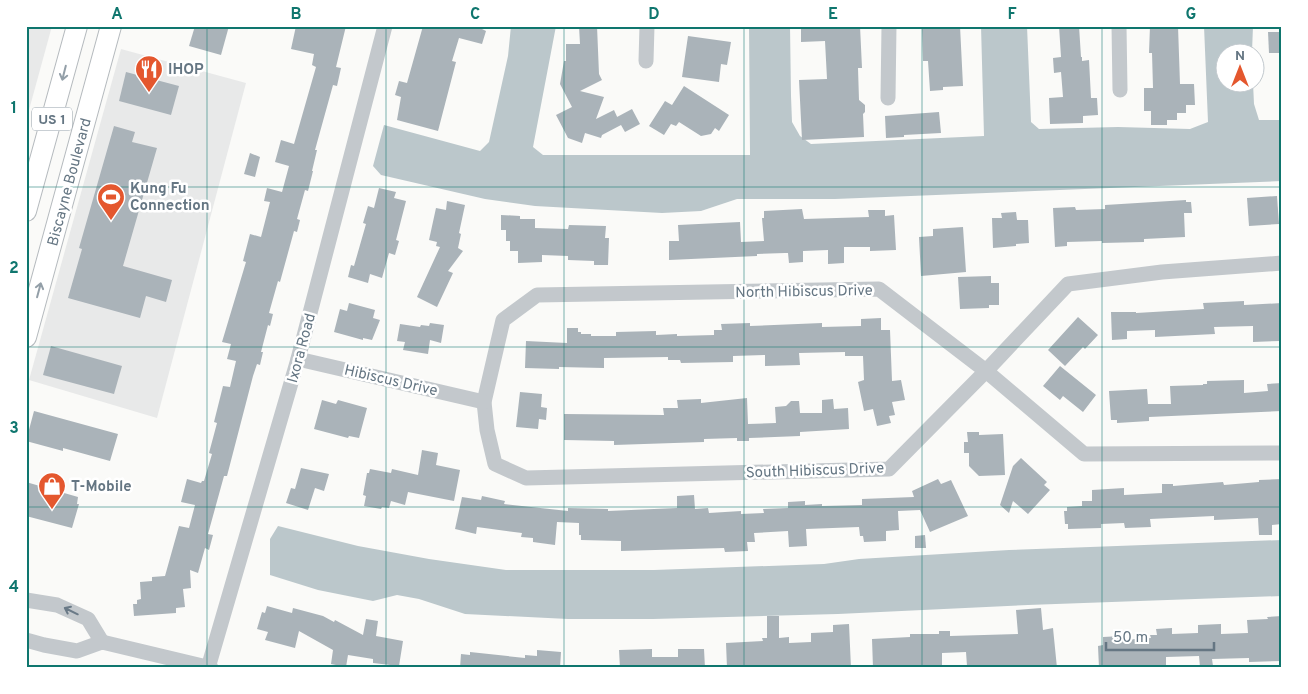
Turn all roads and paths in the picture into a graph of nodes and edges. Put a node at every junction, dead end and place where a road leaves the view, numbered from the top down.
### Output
1 (77, 26) edge
2 (111, 26) edge
3 (385, 26) edge
4 (647, 26) edge
5 (889, 26) edge
6 (1119, 26) edge
7 (646, 61) dead end
8 (1120, 90) dead end
9 (888, 98) dead end
10 (26, 212) edge
11 (1282, 263) edge
12 (26, 337) edge
13 (298, 359) junction
14 (986, 371) junction
15 (484, 402) junction
16 (1282, 453) edge
17 (26, 600) edge
18 (26, 640) edge
19 (102, 642) junction
20 (209, 668) edge

1 -> 10 main road, US 1
12 -> 2 main road, Biscayne Boulevard / US 1
3 - 13 street, Ixora Road
4 - 7 street
5 - 9 street
6 - 8 street
11 - 14 street
13 - 15 street, Hibiscus Drive
13 - 20 street, Ixora Road
14 - 15 street, South Hibiscus Drive
14 - 15 street, North Hibiscus Drive
14 - 16 street
19 -> 17 street
18 - 19 street
19 - 20 street

